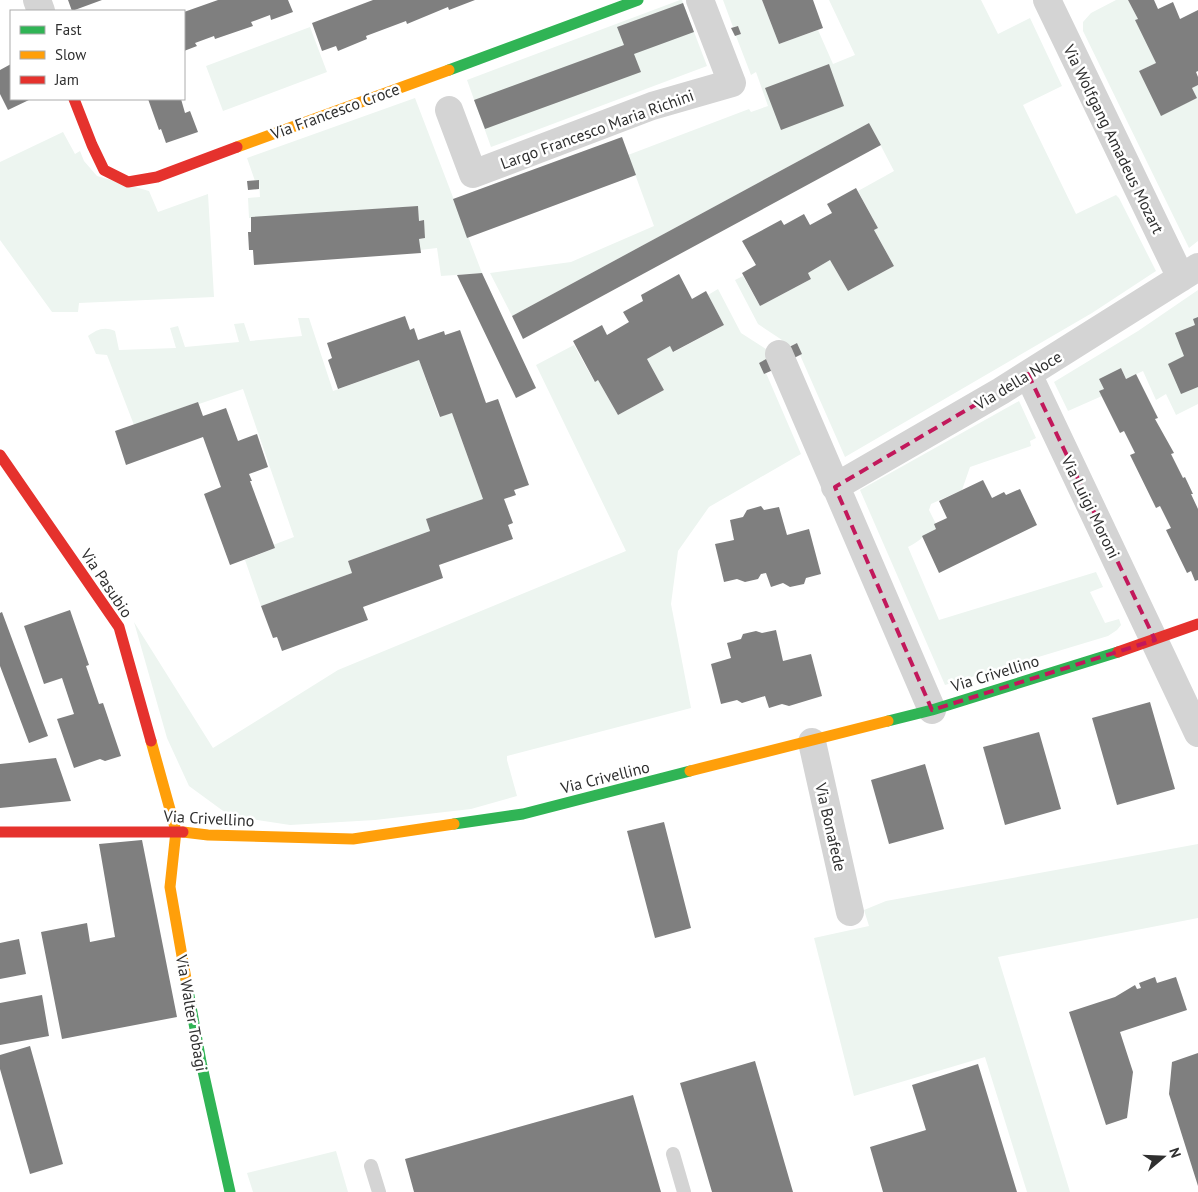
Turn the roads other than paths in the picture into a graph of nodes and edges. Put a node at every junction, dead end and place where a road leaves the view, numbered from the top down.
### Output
1 (638, 0) edge
2 (700, 0) edge
3 (1047, 0) edge
4 (74, 100) edge
5 (449, 110) dead end
6 (1190, 272) edge
7 (779, 354) dead end
8 (1028, 374) junction
9 (0, 455) edge
10 (836, 487) junction
11 (1198, 624) edge
12 (1155, 640) junction
13 (932, 710) junction
14 (1198, 733) edge
15 (812, 742) junction
16 (176, 831) junction
17 (0, 832) edge
18 (850, 912) dead end
19 (673, 1154) dead end
20 (372, 1166) dead end
21 (230, 1192) edge
22 (379, 1192) edge
23 (684, 1192) edge

1 - 4 street, Via Francesco Croce
2 - 5 street, Largo Francesco Maria Richini
3 - 6 street, Via Wolfgang Amadeus Mozart
6 - 8 street, Via della Noce
7 - 10 street
8 - 10 street, Via della Noce
8 - 12 street, Via Luigi Moroni
9 - 16 street, Via Pasubio
10 - 13 street
11 - 12 street, Via Crivellino
12 - 13 street, Via Crivellino
12 - 14 street, Via Luigi Moroni
13 - 15 street, Via Crivellino
15 - 16 street, Via Crivellino
15 - 18 street, Via Bonafede
16 - 17 street, Via Crivellino
16 - 21 street, Via Walter Tobagi
19 - 23 lane
20 - 22 lane

